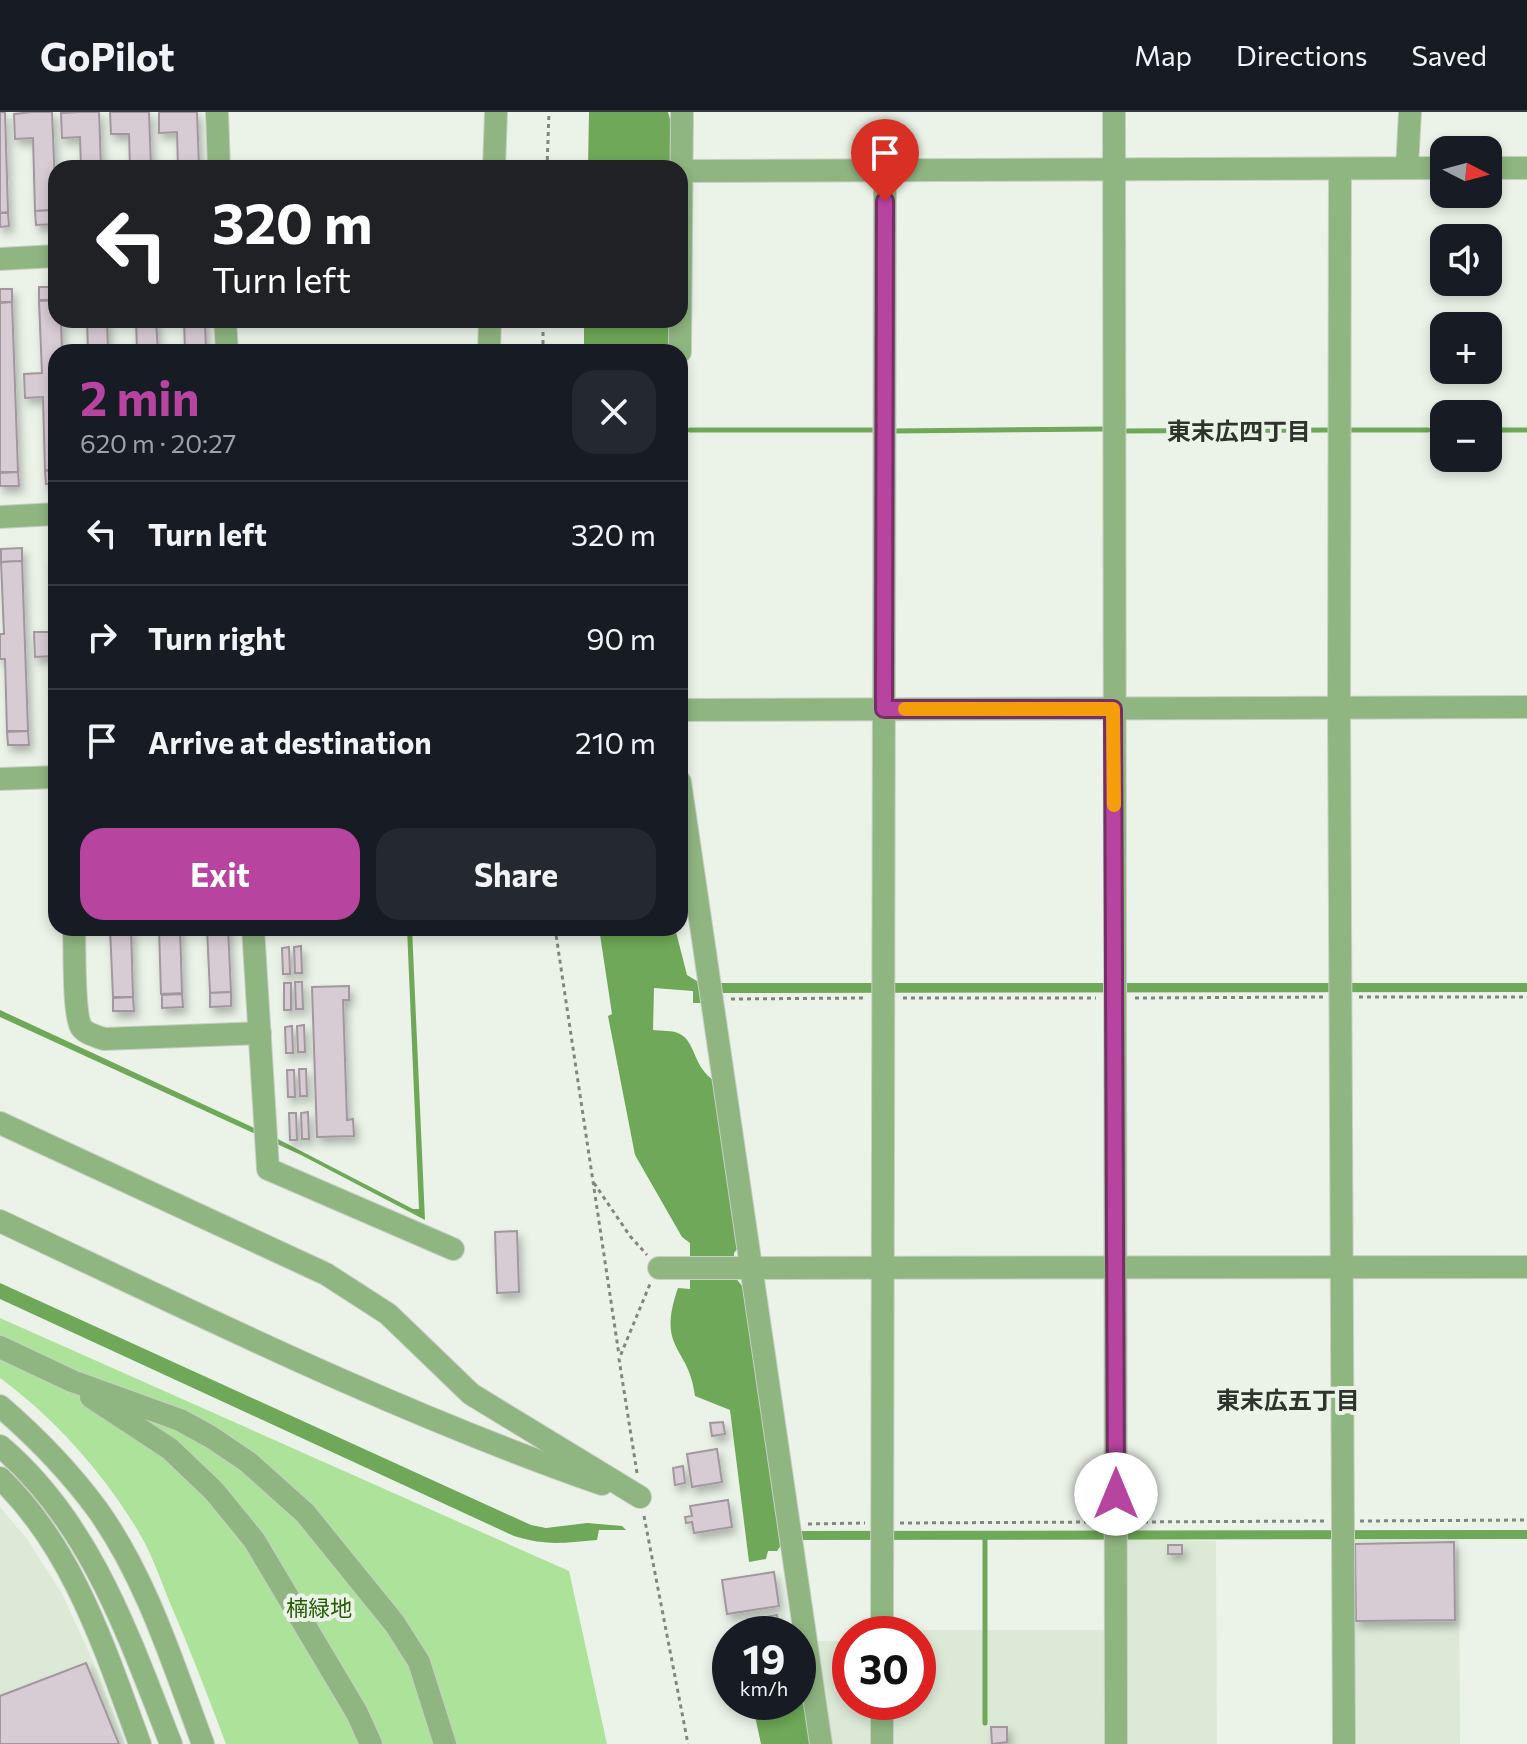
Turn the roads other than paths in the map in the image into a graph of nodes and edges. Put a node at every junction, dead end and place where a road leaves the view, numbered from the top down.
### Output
1 (217, 112) edge
2 (496, 112) edge
3 (682, 112) edge
4 (1114, 112) edge
5 (1410, 112) edge
6 (219, 160) edge
7 (494, 160) edge
8 (681, 160) edge
9 (1407, 168) junction
10 (1430, 168) edge
11 (1502, 168) edge
12 (1527, 168) edge
13 (885, 169) junction
14 (1114, 169) junction
15 (1340, 169) junction
16 (688, 171) edge
17 (48, 256) edge
18 (0, 259) edge
19 (48, 514) edge
20 (0, 517) edge
21 (1527, 707) edge
22 (1339, 708) junction
23 (884, 709) junction
24 (1113, 709) junction
25 (688, 710) edge
26 (48, 777) edge
27 (0, 779) edge
28 (688, 837) edge
29 (74, 936) edge
30 (254, 936) edge
31 (260, 1033) junction
32 (0, 1123) edge
33 (0, 1221) edge
34 (453, 1249) dead end
35 (1117, 1266) junction
36 (746, 1267) junction
37 (884, 1267) junction
38 (1342, 1267) junction
39 (1527, 1267) edge
40 (666, 1268) road end
41 (0, 1347) edge
42 (72, 1381) junction
43 (0, 1406) edge
44 (0, 1446) edge
45 (0, 1478) edge
46 (882, 1616) edge
47 (882, 1720) edge
48 (140, 1744) edge
49 (171, 1744) edge
50 (203, 1744) edge
51 (371, 1744) edge
52 (445, 1744) edge
53 (821, 1744) edge
54 (882, 1744) edge
55 (1116, 1744) edge
56 (1344, 1744) edge

1 - 6 street
2 - 7 street
3 - 8 street
4 - 14 street
5 - 9 street
9 - 10 street
9 - 15 street
11 - 12 street
13 - 14 street
13 - 16 street
13 - 23 street
14 - 15 street
14 - 24 street
15 - 22 street
17 - 18 street
19 - 20 street
21 - 22 street
22 - 24 street
22 - 38 street
23 - 24 street
23 - 25 street
23 - 37 street
24 - 35 street
26 - 27 street
28 - 36 street
29 - 31 street
30 - 31 street
31 - 34 street
32 - 33 street
35 - 37 street
35 - 38 street
35 - 55 street
36 - 37 street
36 - 40 street
36 - 53 street
37 - 46 street
38 - 39 street
38 - 56 street
41 - 42 street
42 - 51 street
42 - 52 street
43 - 50 street
44 - 49 street
45 - 48 street
47 - 54 street

